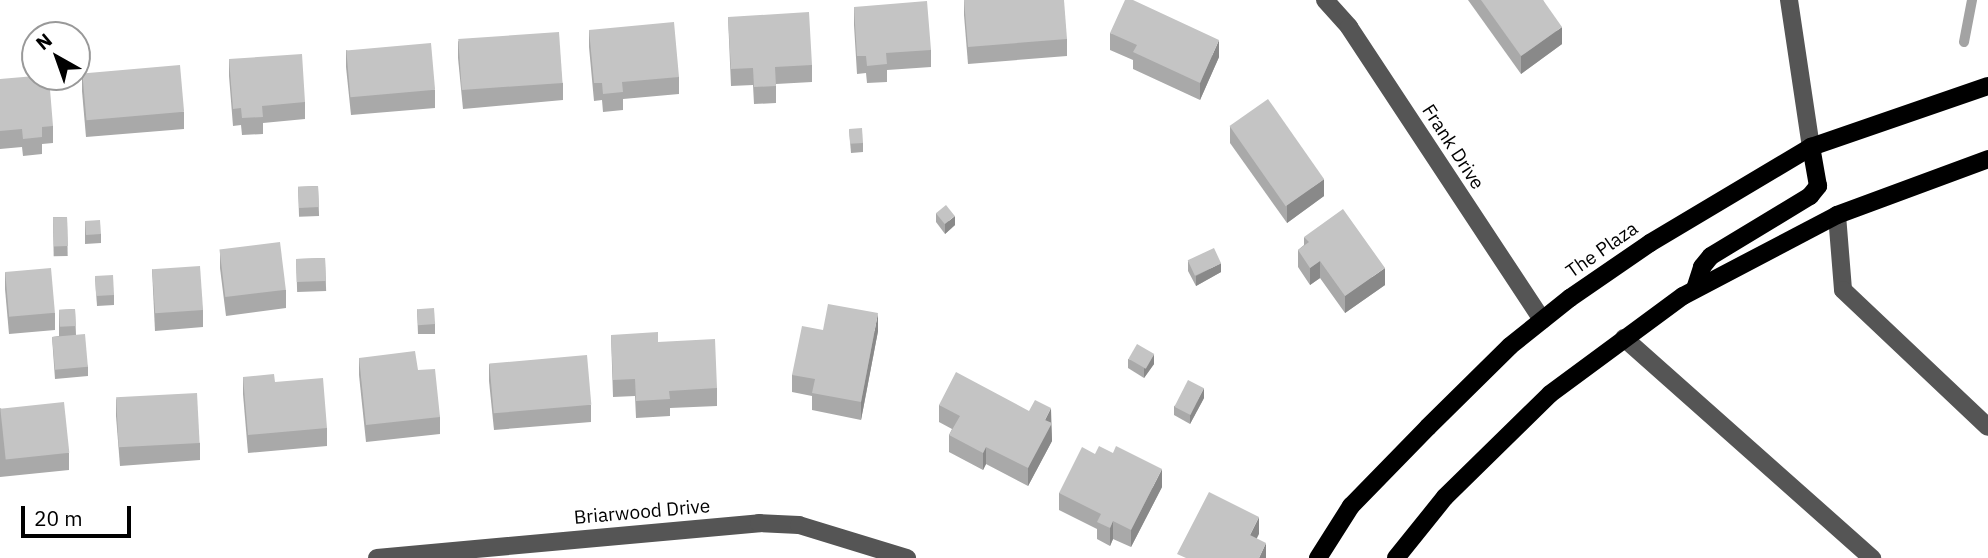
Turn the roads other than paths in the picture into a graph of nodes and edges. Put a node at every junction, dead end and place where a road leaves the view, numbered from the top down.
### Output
1 (1325, 0) edge
2 (1789, 0) edge
3 (1988, 86) edge
4 (1811, 147) junction
5 (1988, 159) edge
6 (1837, 215) junction
7 (1695, 289) junction
8 (1542, 320) junction
9 (1624, 338) junction
10 (1988, 427) edge
11 (377, 558) edge
12 (907, 558) edge
13 (1318, 558) edge
14 (1396, 558) edge
15 (1872, 558) edge

1 - 8 street, Frank Drive
2 - 4 street
3 - 4 main road, The Plaza
4 - 7 main road
4 - 8 main road, The Plaza
5 - 6 main road
6 - 7 main road
6 - 10 street
7 - 9 main road
8 - 13 main road, The Plaza
9 - 14 main road
9 - 15 street
11 - 12 street, Briarwood Drive

